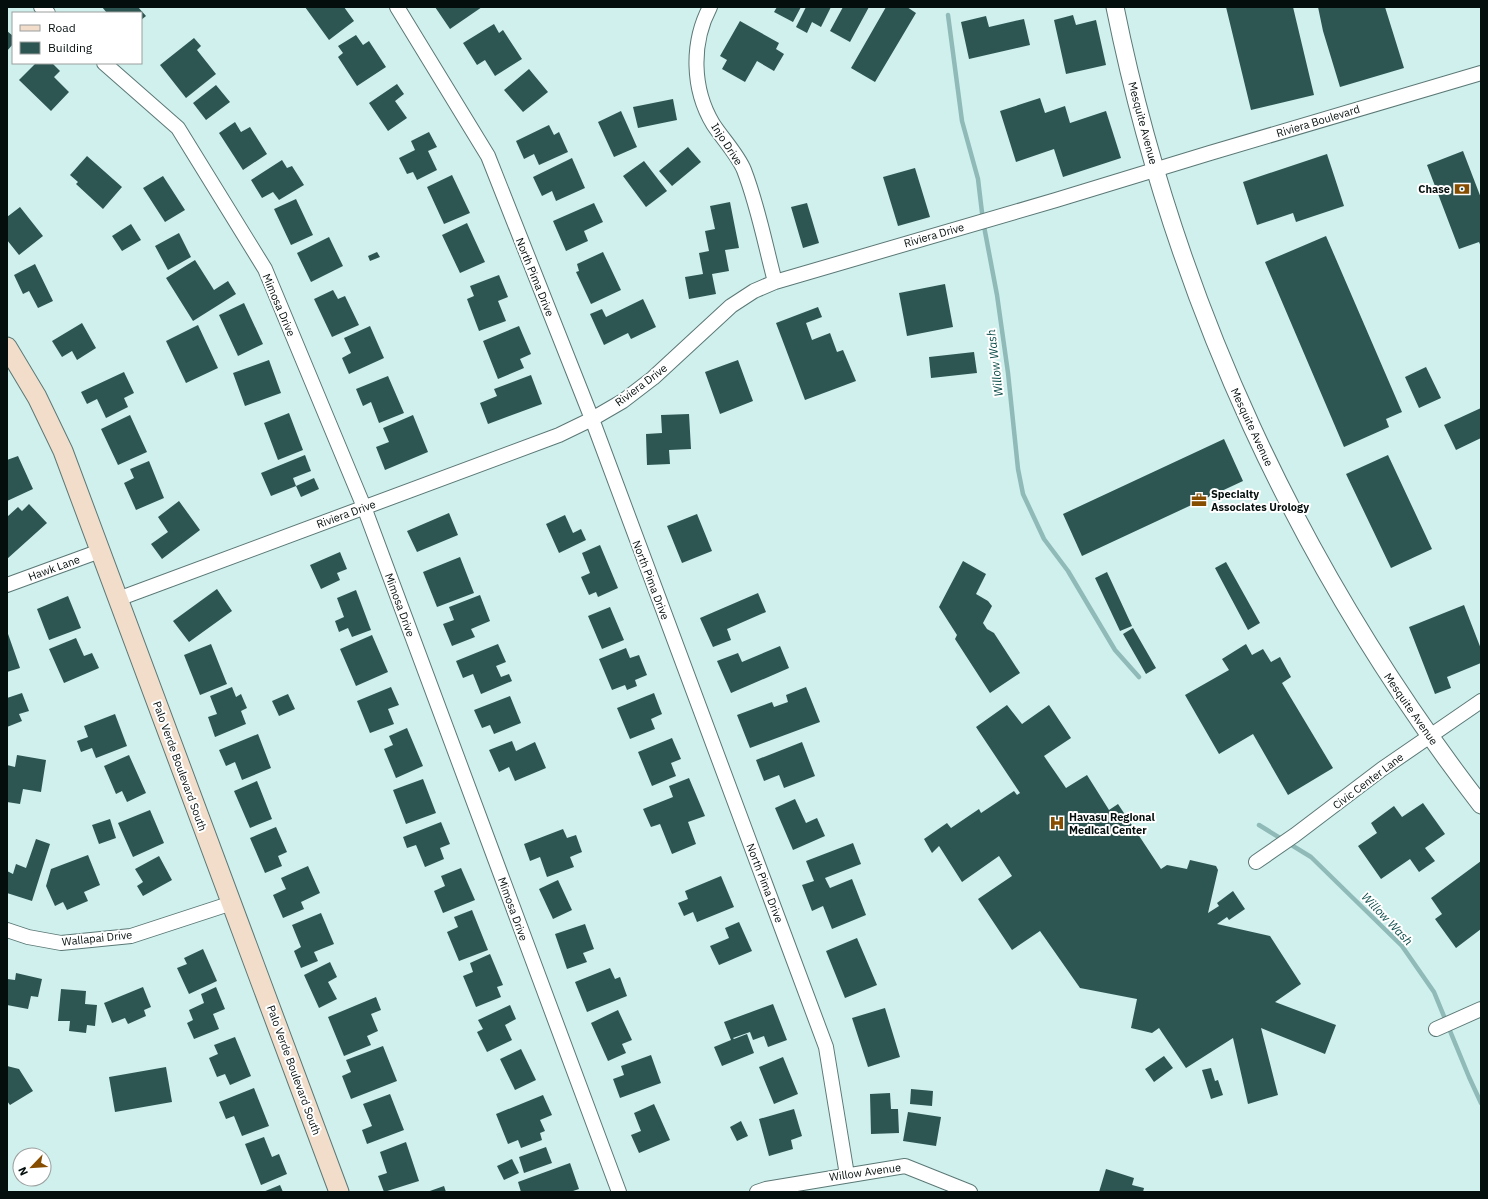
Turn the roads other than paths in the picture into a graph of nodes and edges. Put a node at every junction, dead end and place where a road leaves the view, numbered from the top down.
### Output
1 (398, 7) edge
2 (710, 7) edge
3 (1115, 7) edge
4 (105, 64) edge
5 (1481, 73) edge
6 (1155, 170) junction
7 (775, 282) junction
8 (8, 350) edge
9 (592, 419) junction
10 (364, 507) junction
11 (100, 551) junction
12 (7, 585) edge
13 (118, 599) junction
14 (1481, 701) edge
15 (1430, 736) junction
16 (1481, 805) edge
17 (1256, 862) dead end
18 (232, 903) junction
19 (7, 930) edge
20 (1481, 1009) edge
21 (1436, 1029) dead end
22 (847, 1174) junction
23 (339, 1192) edge
24 (619, 1192) edge
25 (757, 1192) edge
26 (970, 1192) edge

1 - 9 street, North Pima Drive
2 - 7 street, Injo Drive
3 - 6 street, Mesquite Avenue
4 - 10 street, Mimosa Drive
5 - 6 street, Riviera Boulevard
6 - 7 street, Riviera Drive
6 - 15 street, Mesquite Avenue
7 - 9 street, Riviera Drive
8 - 11 main road, Palo Verde Boulevard South
9 - 10 street, Riviera Drive
9 - 22 street, North Pima Drive
10 - 13 street, Riviera Drive
10 - 24 street, Mimosa Drive
11 - 12 street, Hawk Lane
11 - 13 main road, Palo Verde Boulevard South
13 - 18 main road, Palo Verde Boulevard South
14 - 15 street, Civic Center Lane
15 - 16 street, Mesquite Avenue
15 - 17 street, Civic Center Lane
18 - 19 street, Wallapai Drive
18 - 23 main road, Palo Verde Boulevard South
20 - 21 street
22 - 25 street, Willow Avenue
22 - 26 street, Willow Avenue

